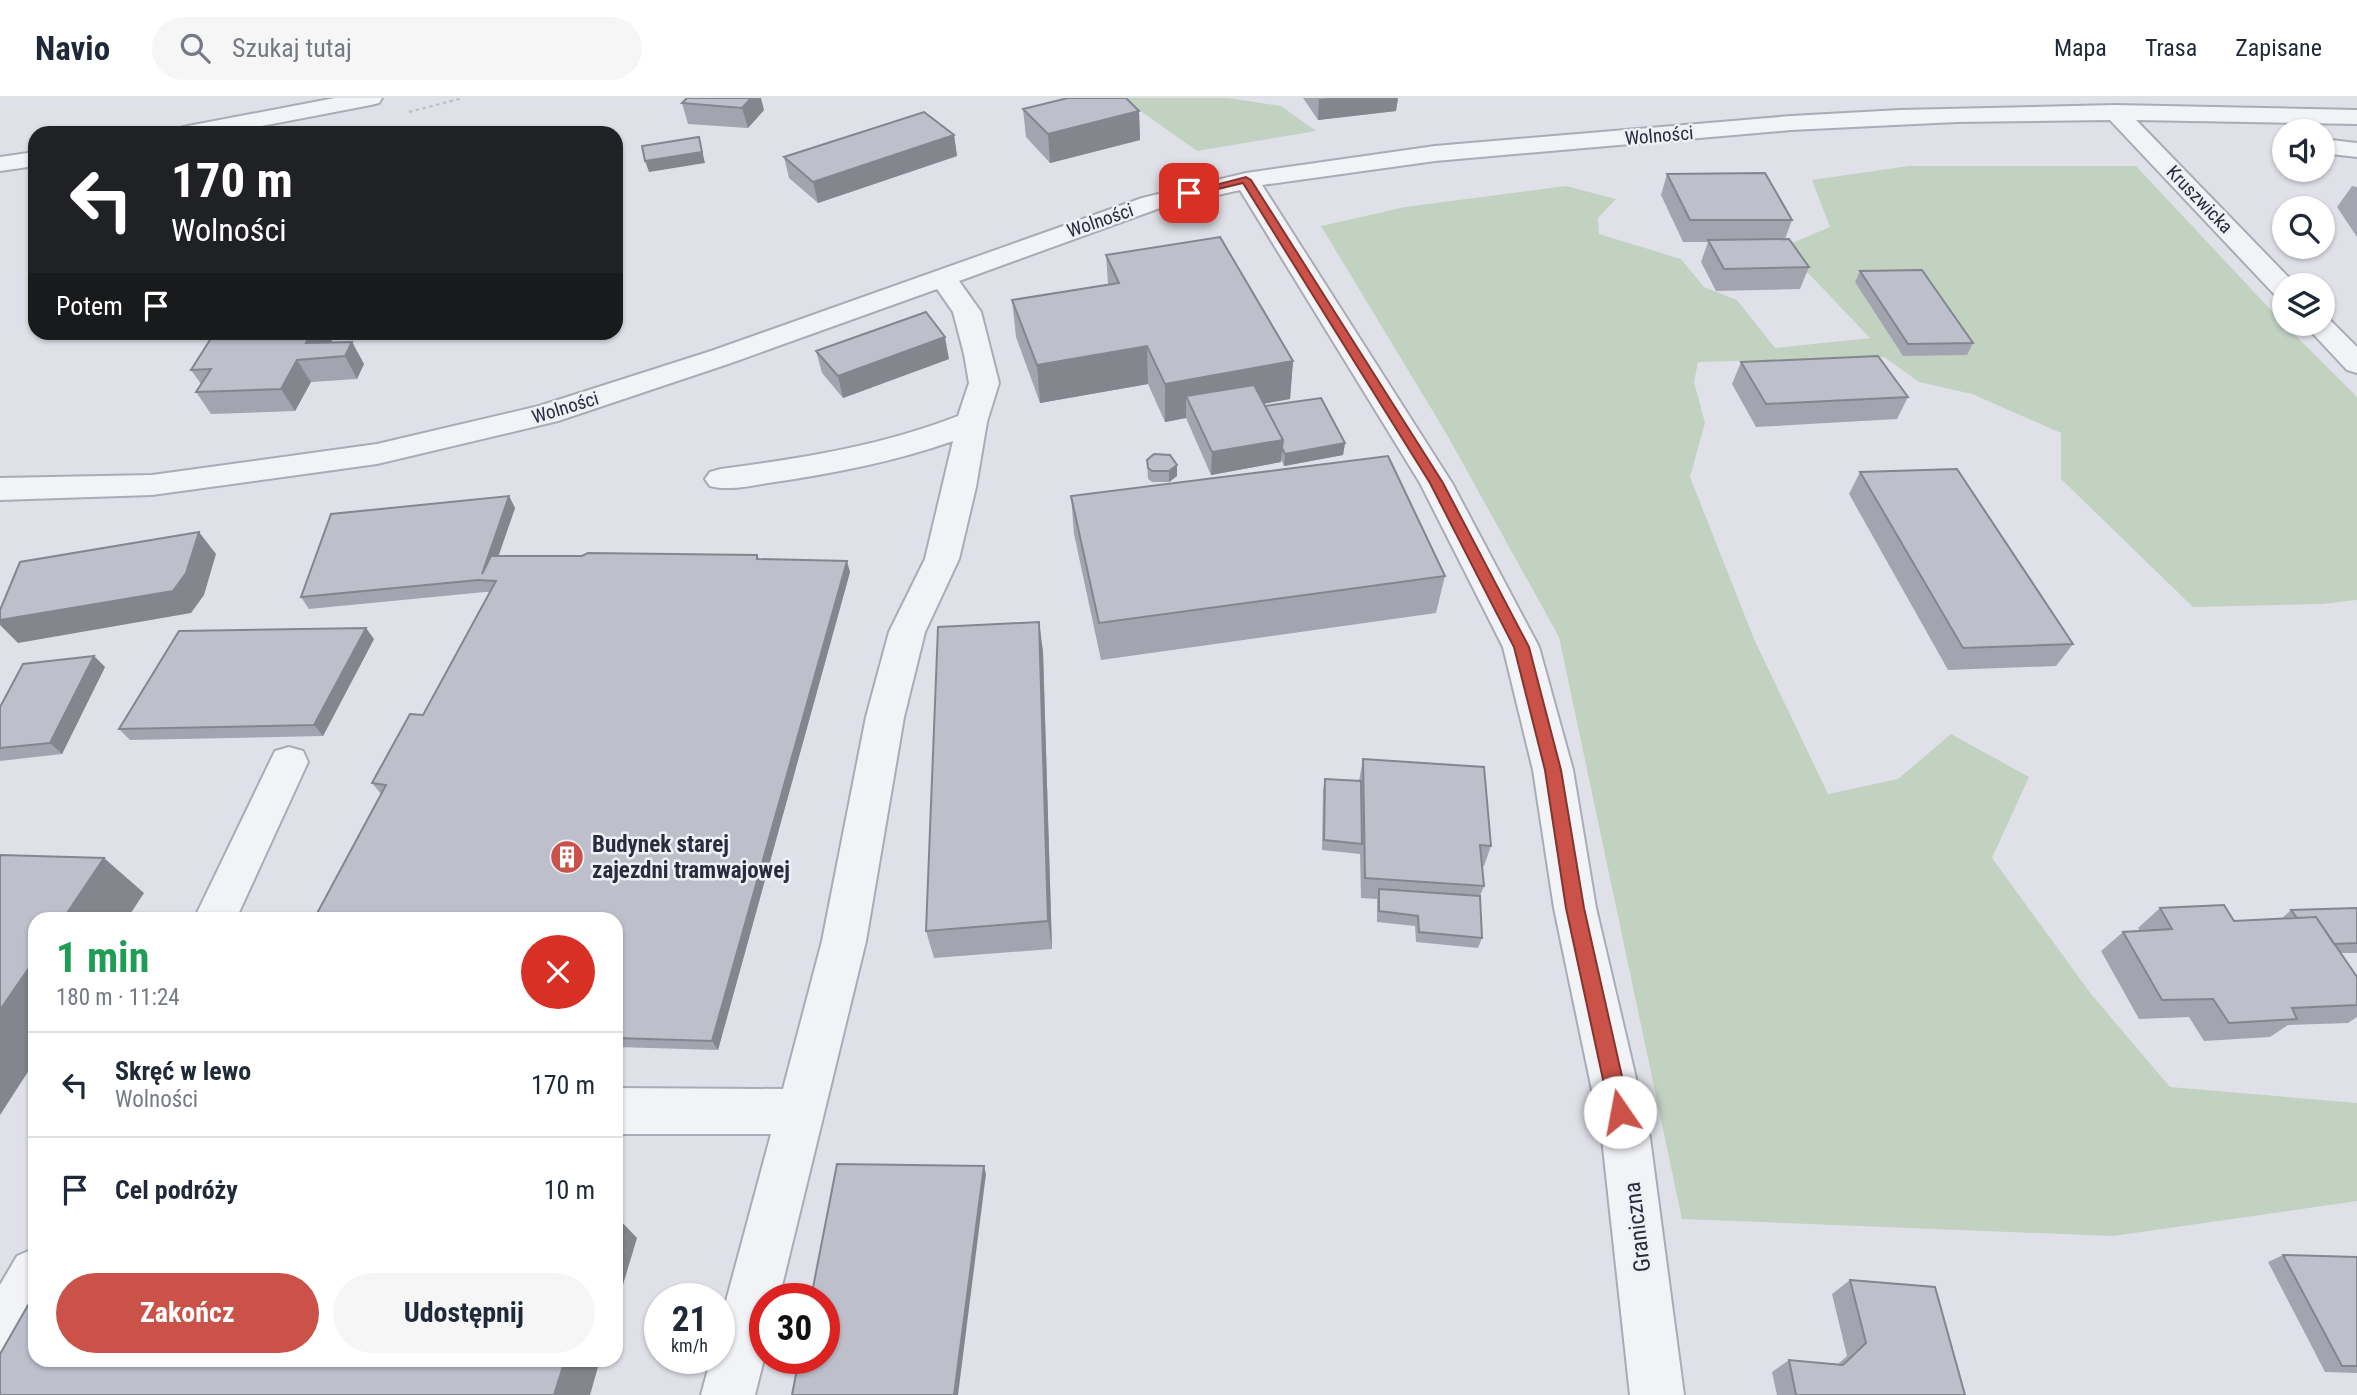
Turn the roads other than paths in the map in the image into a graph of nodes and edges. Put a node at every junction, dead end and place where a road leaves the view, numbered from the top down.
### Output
1 (372, 98) edge
2 (2130, 107) edge
3 (2198, 111) junction
4 (2357, 117) edge
5 (225, 126) edge
6 (2272, 134) edge
7 (2335, 147) edge
8 (2357, 150) edge
9 (28, 160) edge
10 (0, 164) edge
11 (1246, 180) junction
12 (2272, 274) edge
13 (942, 276) junction
14 (2330, 336) edge
15 (2357, 364) edge
16 (972, 422) junction
17 (720, 479) dead end
18 (0, 489) edge
19 (289, 762) dead end
20 (218, 912) edge
21 (623, 1111) edge
22 (801, 1112) junction
23 (28, 1286) edge
24 (0, 1336) edge
25 (728, 1395) edge
26 (1657, 1395) edge

1 - 5 street
2 - 3 street, Wolności
2 - 11 street, Wolności
2 - 12 street, Kruszwicka
3 - 4 street, Wolności
3 - 6 street
7 - 8 street
9 - 10 street
11 - 13 street, Wolności
11 - 26 street, Graniczna
13 - 16 street
13 - 18 street, Wolności
14 - 15 street
16 - 17 street
16 - 22 street
19 - 20 street
21 - 22 street
22 - 25 street
23 - 24 street

